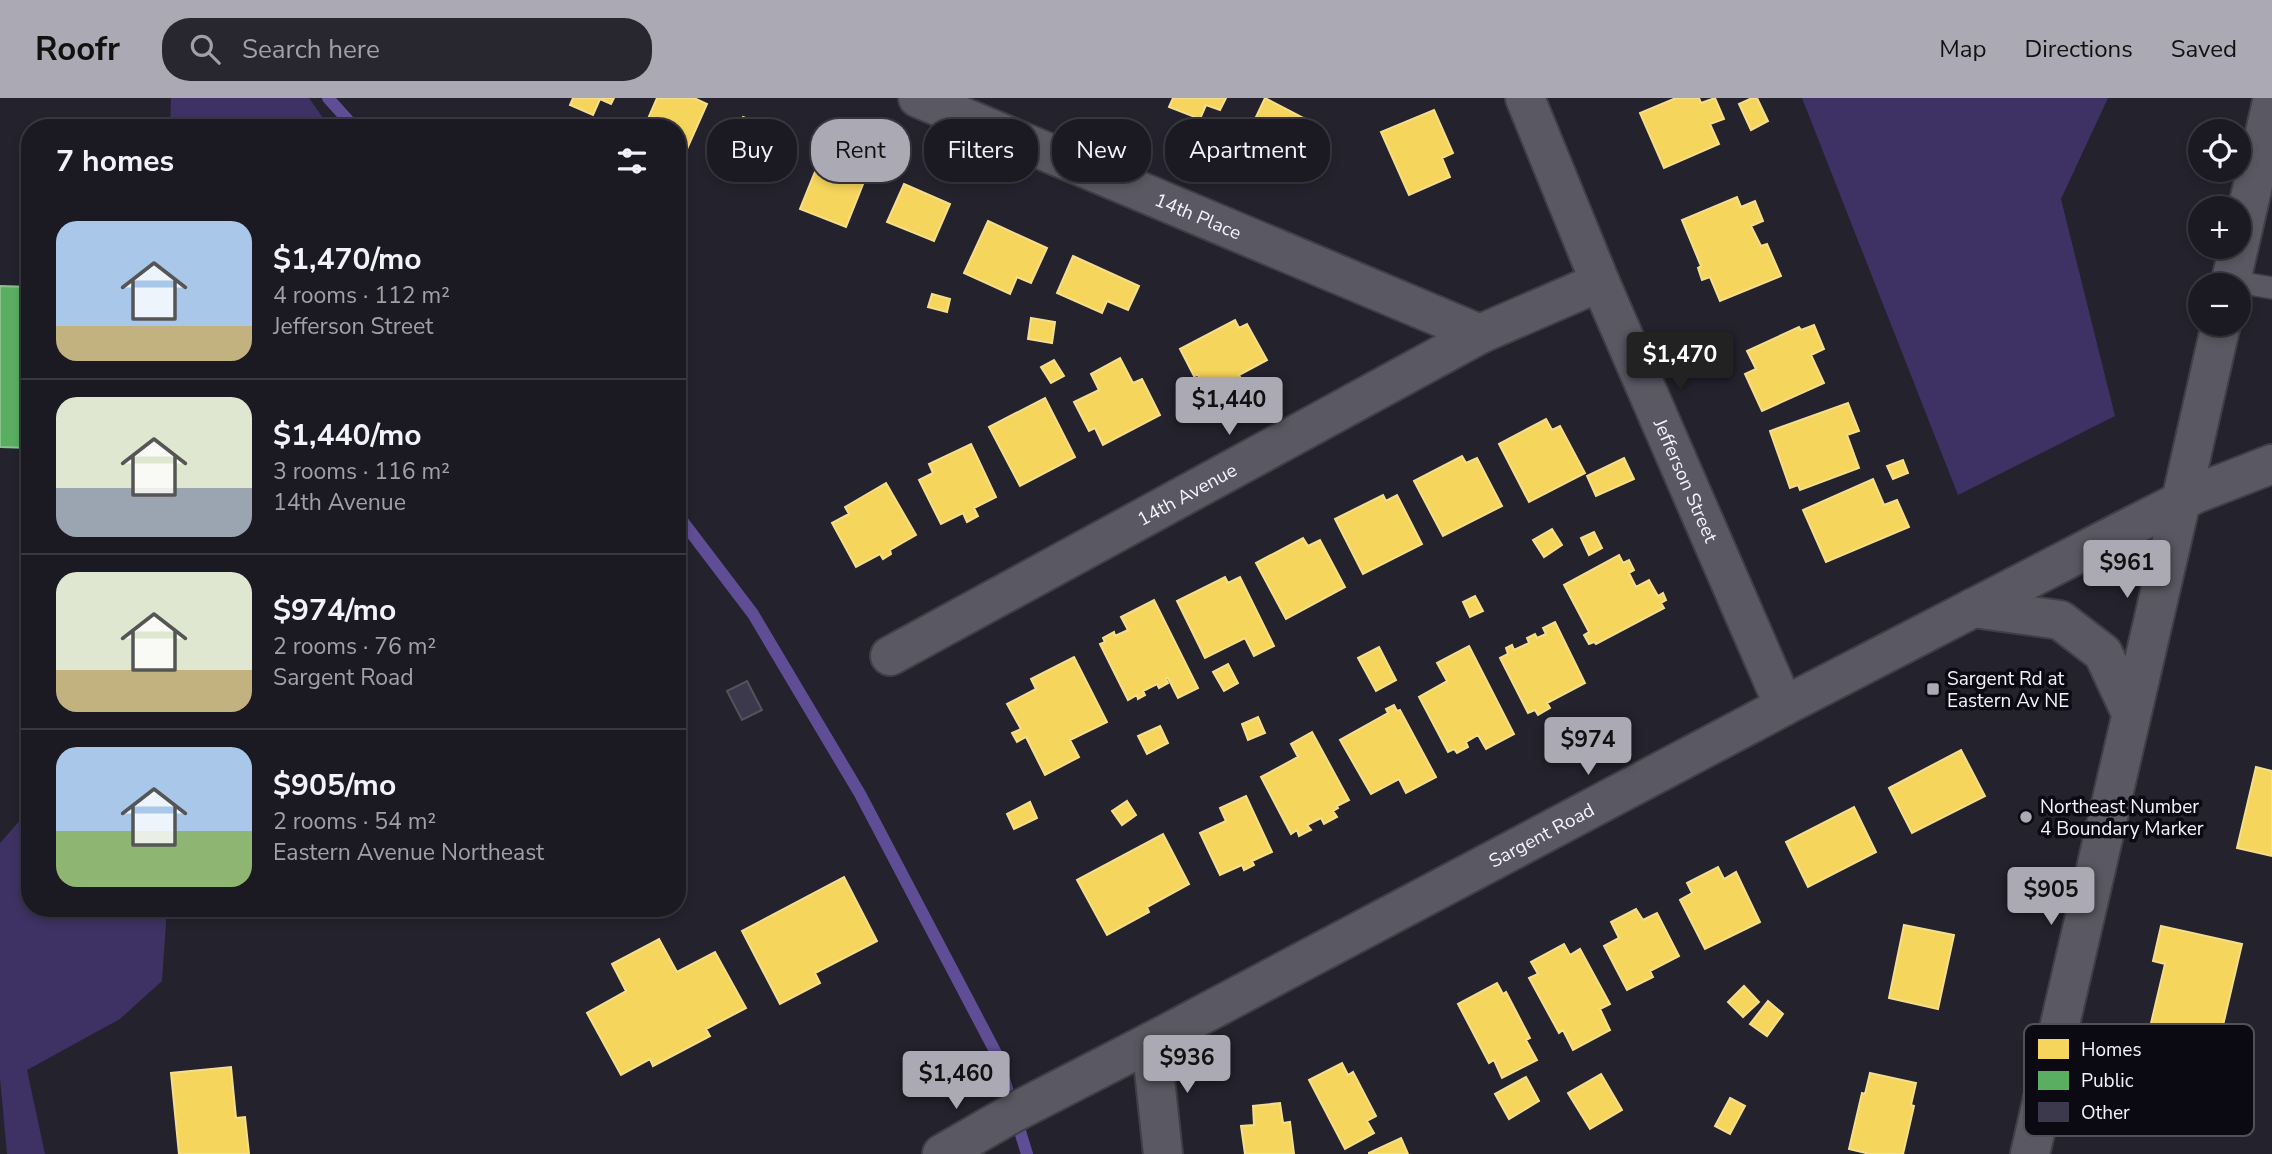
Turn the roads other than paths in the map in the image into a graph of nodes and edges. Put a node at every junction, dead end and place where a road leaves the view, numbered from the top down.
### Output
1 (918, 98) edge
2 (1525, 98) edge
3 (2270, 123) edge
4 (2232, 273) edge
5 (1600, 282) junction
6 (2251, 286) edge
7 (2272, 288) edge
8 (1480, 334) junction
9 (2218, 336) edge
10 (2272, 464) edge
11 (2181, 501) junction
12 (1973, 608) junction
13 (890, 656) dead end
14 (1784, 706) junction
15 (2131, 713) junction
16 (2059, 1024) edge
17 (1151, 1042) junction
18 (2033, 1136) edge
19 (942, 1154) edge
20 (1163, 1154) edge
21 (2029, 1154) edge

1 - 8 street, 14th Place
2 - 5 street, Jefferson Street
3 - 4 street
5 - 8 street, 14th Avenue
5 - 14 street, Jefferson Street
6 - 7 lane
8 - 13 street, 14th Avenue
9 - 11 street
10 - 11 street, Sargent Road
11 - 12 street, Sargent Road
11 - 15 street
12 - 14 street, Sargent Road
12 - 15 street
14 - 17 street, Sargent Road
15 - 16 street
17 - 19 street, Sargent Road
17 - 20 street
18 - 21 street

